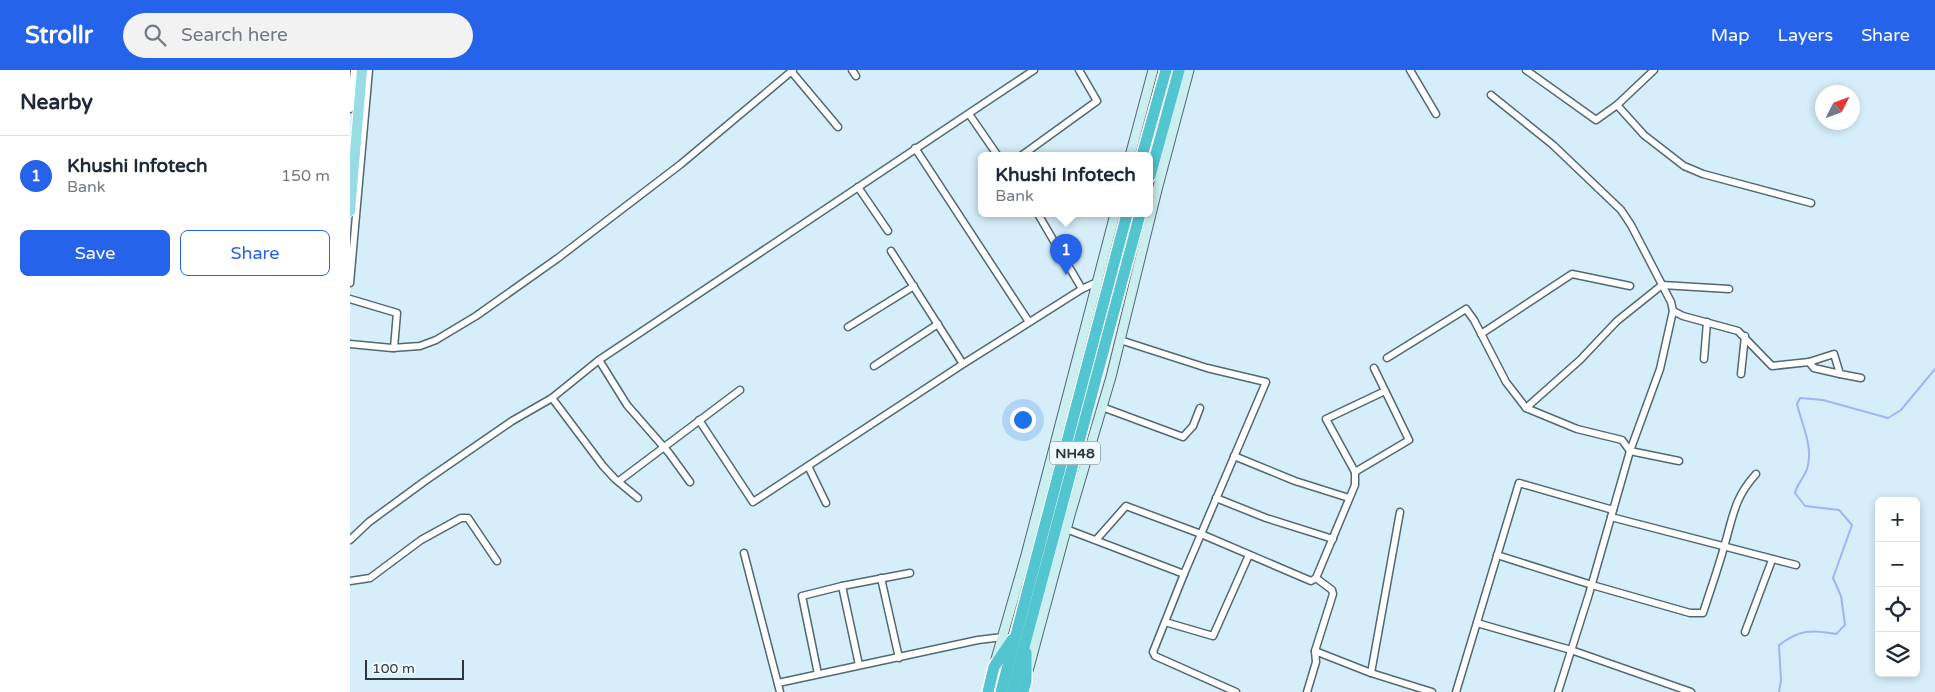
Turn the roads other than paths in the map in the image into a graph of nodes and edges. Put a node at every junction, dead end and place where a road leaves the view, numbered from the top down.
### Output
1 (354, 70) edge
2 (362, 70) edge
3 (369, 70) edge
4 (1034, 70) edge
5 (1079, 70) edge
6 (1153, 70) edge
7 (1166, 70) edge
8 (1179, 70) edge
9 (1190, 70) edge
10 (1410, 70) edge
11 (1526, 70) edge
12 (1654, 70) edge
13 (792, 71) edge
14 (1491, 95) dead end
15 (1617, 105) junction
16 (350, 109) edge
17 (969, 114) junction
18 (1436, 114) dead end
19 (838, 127) dead end
20 (915, 148) junction
21 (995, 152) edge
22 (1027, 152) edge
23 (1131, 152) edge
24 (1143, 152) edge
25 (1153, 165) edge
26 (858, 187) junction
27 (1811, 203) dead end
28 (1153, 206) edge
29 (350, 211) edge
30 (1040, 217) edge
31 (1114, 217) edge
32 (1126, 217) edge
33 (1139, 217) edge
34 (1150, 217) edge
35 (888, 231) dead end
36 (891, 250) dead end
37 (1097, 282) junction
38 (350, 283) edge
39 (1662, 285) junction
40 (914, 286) junction
41 (1630, 286) dead end
42 (1082, 289) junction
43 (1729, 290) dead end
44 (350, 299) edge
45 (1673, 310) junction
46 (1029, 322) junction
47 (1707, 322) junction
48 (938, 324) junction
49 (848, 328) dead end
50 (1481, 334) junction
51 (1745, 336) junction
52 (1120, 340) junction
53 (350, 344) edge
54 (394, 348) junction
55 (1387, 358) dead end
56 (1704, 359) dead end
57 (599, 360) junction
58 (1809, 362) junction
59 (963, 364) junction
60 (874, 366) dead end
61 (1374, 368) dead end
62 (1741, 374) dead end
63 (1840, 374) junction
64 (1862, 378) dead end
65 (740, 390) dead end
66 (1385, 391) junction
67 (552, 398) junction
68 (1102, 407) junction
69 (1200, 408) dead end
70 (1526, 408) junction
71 (1085, 416) junction
72 (699, 420) junction
73 (1098, 421) junction
74 (663, 446) junction
75 (1630, 451) junction
76 (1234, 456) junction
77 (1679, 461) dead end
78 (808, 466) junction
79 (1355, 472) junction
80 (1756, 474) dead end
81 (619, 481) junction
82 (690, 482) dead end
83 (638, 498) dead end
84 (1216, 498) junction
85 (1349, 498) junction
86 (826, 503) dead end
87 (1400, 512) dead end
88 (1612, 514) junction
89 (1066, 529) junction
90 (1201, 534) junction
91 (1333, 539) junction
92 (350, 540) edge
93 (1096, 540) junction
94 (1724, 547) junction
95 (744, 553) dead end
96 (1250, 555) junction
97 (1497, 555) junction
98 (1772, 560) junction
99 (497, 561) dead end
100 (1796, 565) dead end
101 (910, 573) dead end
102 (1184, 574) junction
103 (881, 578) junction
104 (1316, 578) junction
105 (350, 581) edge
106 (1592, 585) junction
107 (842, 586) junction
108 (1165, 622) junction
109 (1477, 623) junction
110 (1745, 632) dead end
111 (1022, 634) junction
112 (1003, 637) junction
113 (1571, 650) junction
114 (1315, 651) junction
115 (899, 658) junction
116 (859, 665) junction
117 (994, 666) junction
118 (1371, 673) junction
119 (818, 674) junction
120 (778, 682) junction
121 (1024, 687) edge
122 (780, 692) edge
123 (988, 692) edge
124 (1001, 692) edge
125 (1012, 692) edge
126 (1236, 692) edge
127 (1307, 692) edge
128 (1432, 692) edge
129 (1456, 692) edge
130 (1558, 692) edge
131 (1691, 692) edge

1 - 16 street
2 - 29 main road
3 - 38 street
4 - 17 street
5 - 22 street
6 - 23 street
7 - 24 highway
8 - 25 highway
9 - 28 street
10 - 18 street
11 - 15 street
12 - 15 street
13 - 19 street
13 - 54 street
14 - 39 street
15 - 27 street
17 - 20 street
17 - 21 street
20 - 26 street
20 - 46 street
26 - 35 street
26 - 57 street
30 - 42 street
31 - 37 street
32 - 111 highway, NH48
33 - 71 highway, NH48
34 - 52 street
36 - 40 street
37 - 42 street
37 - 112 street
39 - 43 street
39 - 45 street
39 - 70 street
40 - 48 street
40 - 49 street
41 - 50 street
42 - 46 street
44 - 54 street
45 - 47 street
45 - 75 street
46 - 59 street
47 - 51 street
47 - 56 street
48 - 59 street
48 - 60 street
50 - 55 street
50 - 70 street
51 - 58 street
51 - 62 street
52 - 68 street
52 - 76 street
53 - 54 street
57 - 67 street
57 - 74 street
58 - 63 street
58 - 63 street
59 - 78 street
61 - 66 street
63 - 64 street
65 - 72 street
66 - 79 street
66 - 79 street
67 - 81 street
67 - 92 street
68 - 69 street
68 - 73 street
70 - 75 street
71 - 73 street
71 - 111 highway, NH48
72 - 74 street
72 - 78 street
73 - 89 street
74 - 81 street
74 - 82 street
75 - 77 street
75 - 88 street
76 - 84 street
76 - 85 street
78 - 86 street
79 - 85 street
80 - 94 street
81 - 83 street
84 - 90 street
84 - 91 street
85 - 91 street
87 - 118 street
88 - 94 street
88 - 97 street
88 - 106 street
89 - 93 street
89 - 121 street
90 - 93 street
90 - 96 street
90 - 102 street
91 - 104 street
93 - 102 street
94 - 98 street
94 - 106 street
95 - 120 street
96 - 104 street
96 - 108 street
97 - 106 street
97 - 109 street
98 - 100 street
98 - 110 street
99 - 105 street
101 - 103 street
102 - 108 street
103 - 107 street
103 - 115 street
104 - 114 street
106 - 113 street
107 - 116 street
107 - 119 street
108 - 126 street
109 - 113 street
109 - 129 street
111 - 117 highway
111 - 121 highway
111 - 124 highway, NH48
111 - 125 highway, NH48
112 - 115 street
112 - 117 street
113 - 130 street
113 - 131 street
114 - 118 street
114 - 127 street
115 - 116 street
116 - 119 street
117 - 123 highway
118 - 128 street
119 - 120 street
120 - 122 street

